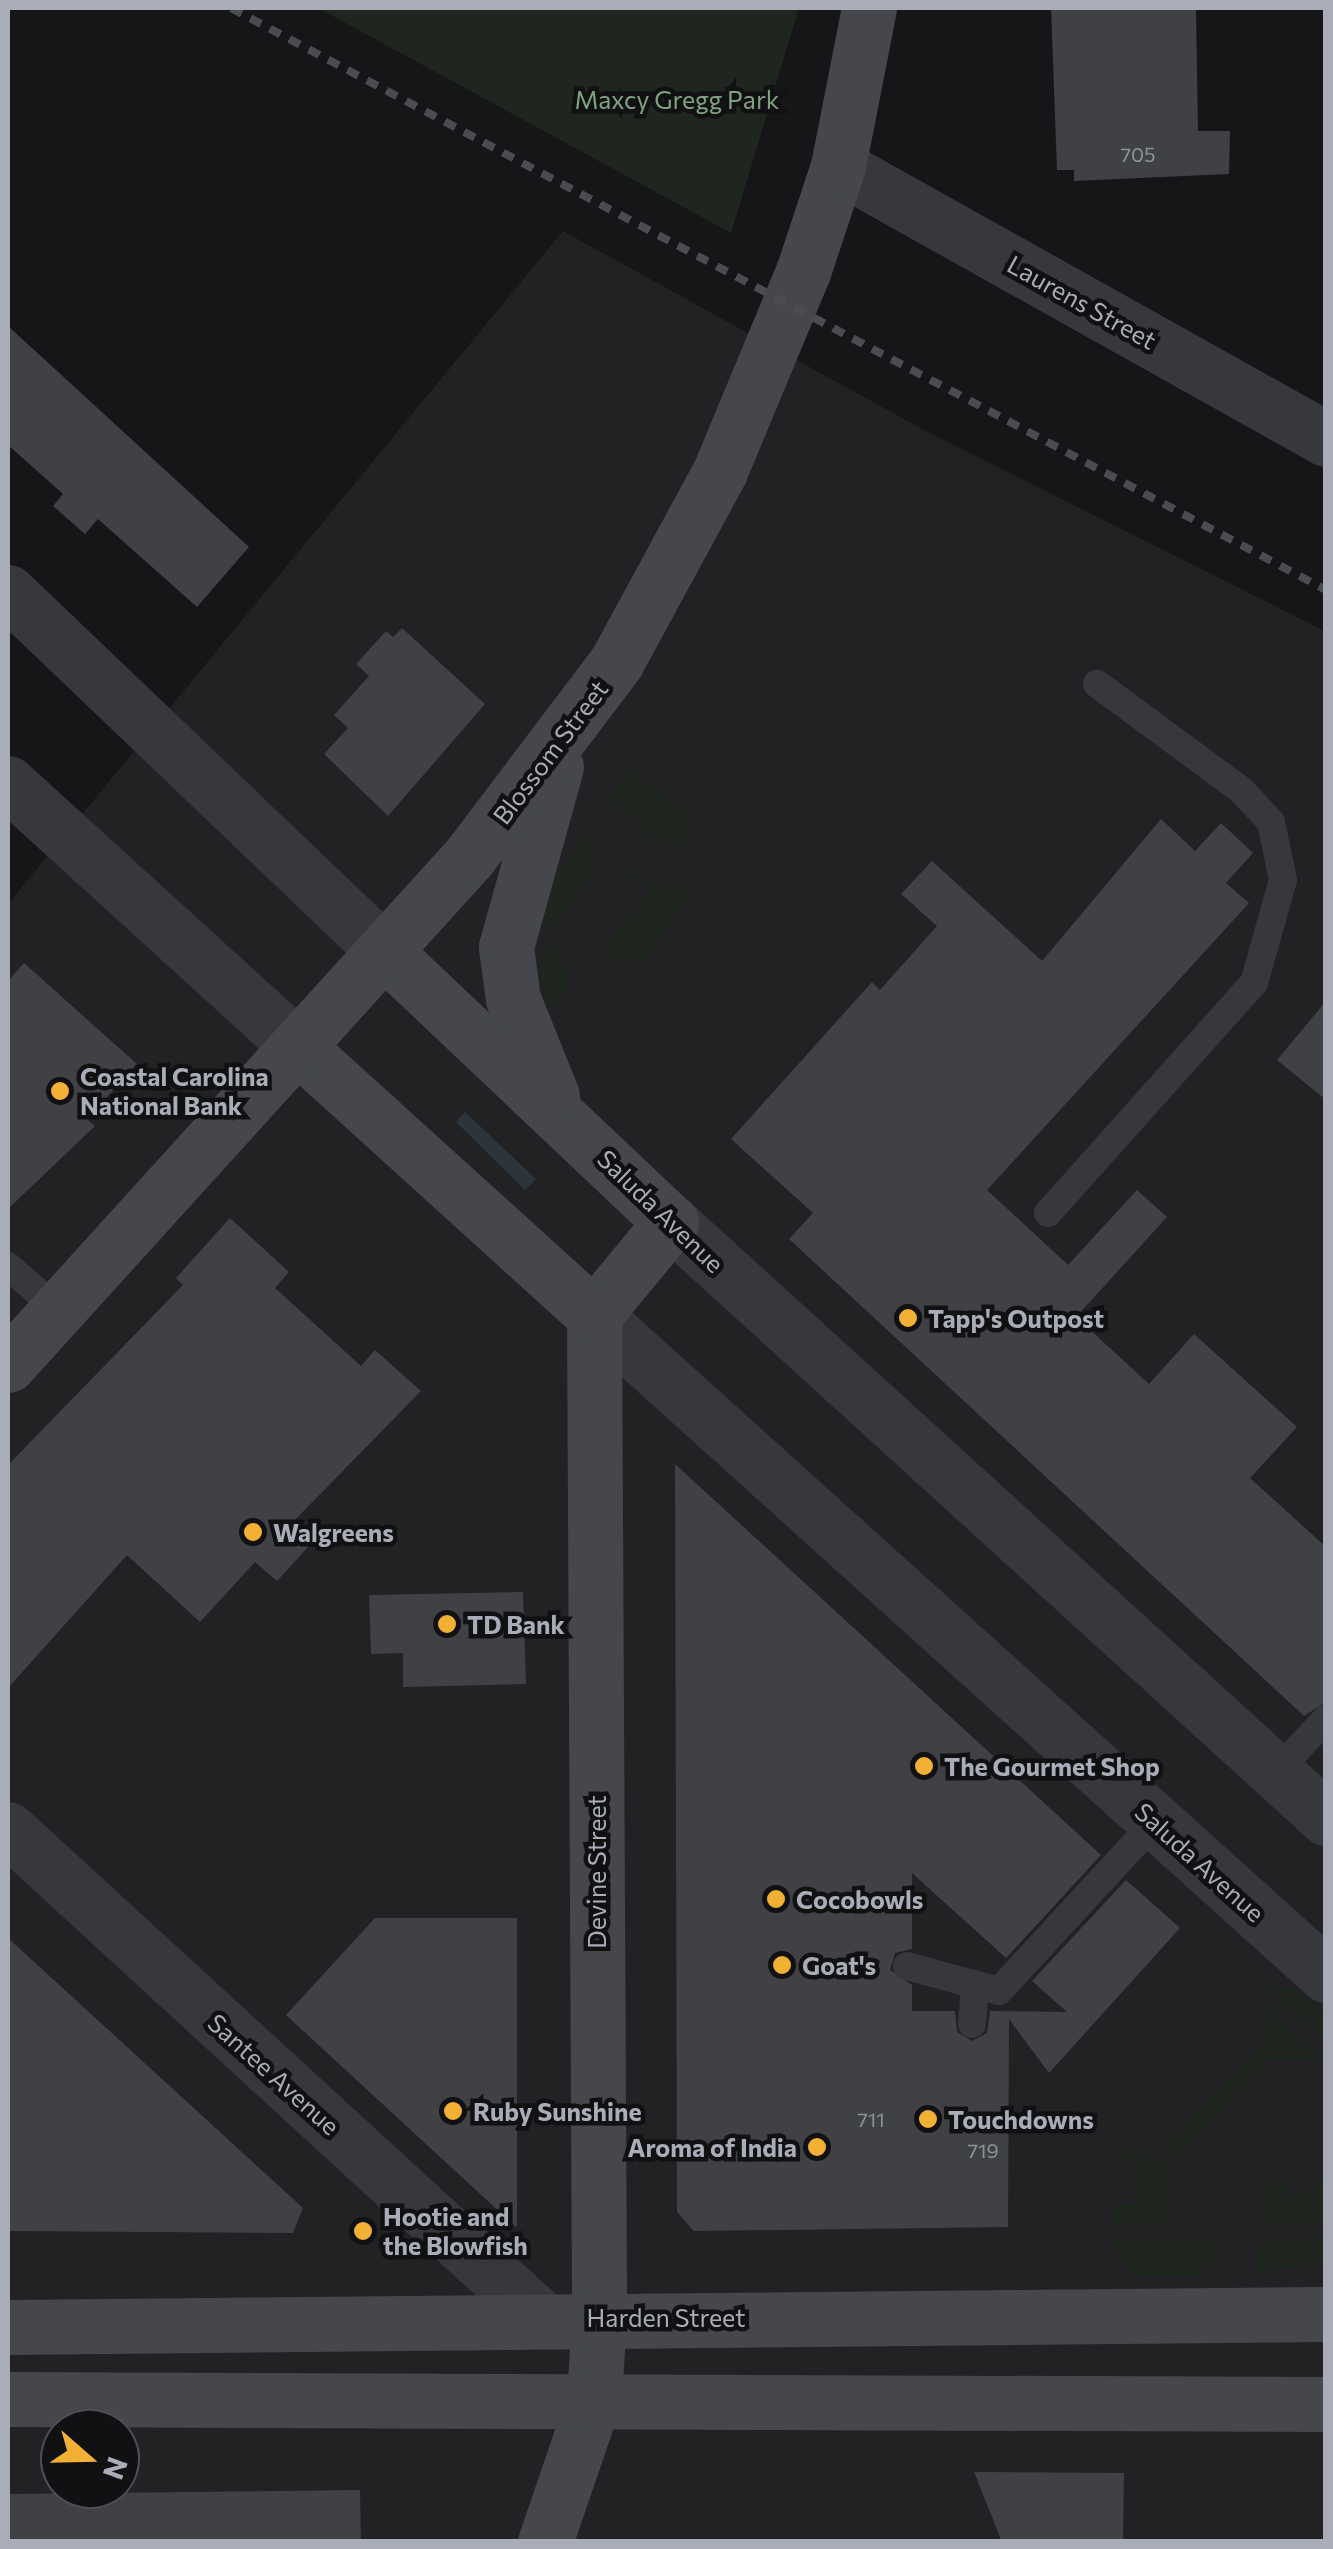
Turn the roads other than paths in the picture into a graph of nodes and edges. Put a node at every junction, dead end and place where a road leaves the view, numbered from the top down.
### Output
1 (869, 8) edge
2 (838, 166) junction
3 (1326, 438) edge
4 (8, 592) edge
5 (1097, 684) dead end
6 (564, 740) junction
7 (8, 783) edge
8 (384, 951) junction
9 (298, 1046) junction
10 (560, 1112) junction
11 (1048, 1213) dead end
12 (671, 1222) junction
13 (8, 1266) edge
14 (58, 1310) junction
15 (594, 1314) junction
16 (8, 1365) edge
17 (1326, 1719) edge
18 (1275, 1772) junction
19 (1326, 1818) edge
20 (1156, 1821) junction
21 (8, 1829) edge
22 (907, 1966) dead end
23 (1326, 1975) edge
24 (975, 1984) junction
25 (972, 2024) dead end
26 (1326, 2314) edge
27 (599, 2317) junction
28 (541, 2318) junction
29 (8, 2326) edge
30 (8, 2399) edge
31 (594, 2399) junction
32 (1326, 2404) edge
33 (552, 2537) edge

1 - 2 main road, Blossom Street
2 - 3 street, Laurens Street
2 - 6 main road, Blossom Street
4 - 8 street, Saluda Avenue
5 - 11 lane
6 - 8 main road, Blossom Street
6 - 10 main road
7 - 9 street, Saluda Avenue
8 - 9 main road, Blossom Street
8 - 10 main road, Saluda Avenue
9 - 14 main road, Blossom Street
9 - 15 main road, Saluda Avenue
10 - 12 main road, Saluda Avenue
12 - 15 main road
12 - 18 street, Saluda Avenue
13 - 14 lane
14 - 16 main road, Blossom Street
15 - 20 street, Saluda Avenue
15 - 27 main road, Devine Street
17 - 18 lane
18 - 19 street, Saluda Avenue
20 - 23 street, Saluda Avenue
20 - 24 lane
21 - 28 street, Santee Avenue
22 - 24 lane
24 - 25 lane
26 - 27 main road, Harden Street
27 - 28 main road, Harden Street
27 - 31 main road, Devine Street
28 - 29 main road, Harden Street
30 - 31 main road
31 - 32 main road
31 - 33 main road, Devine Street

